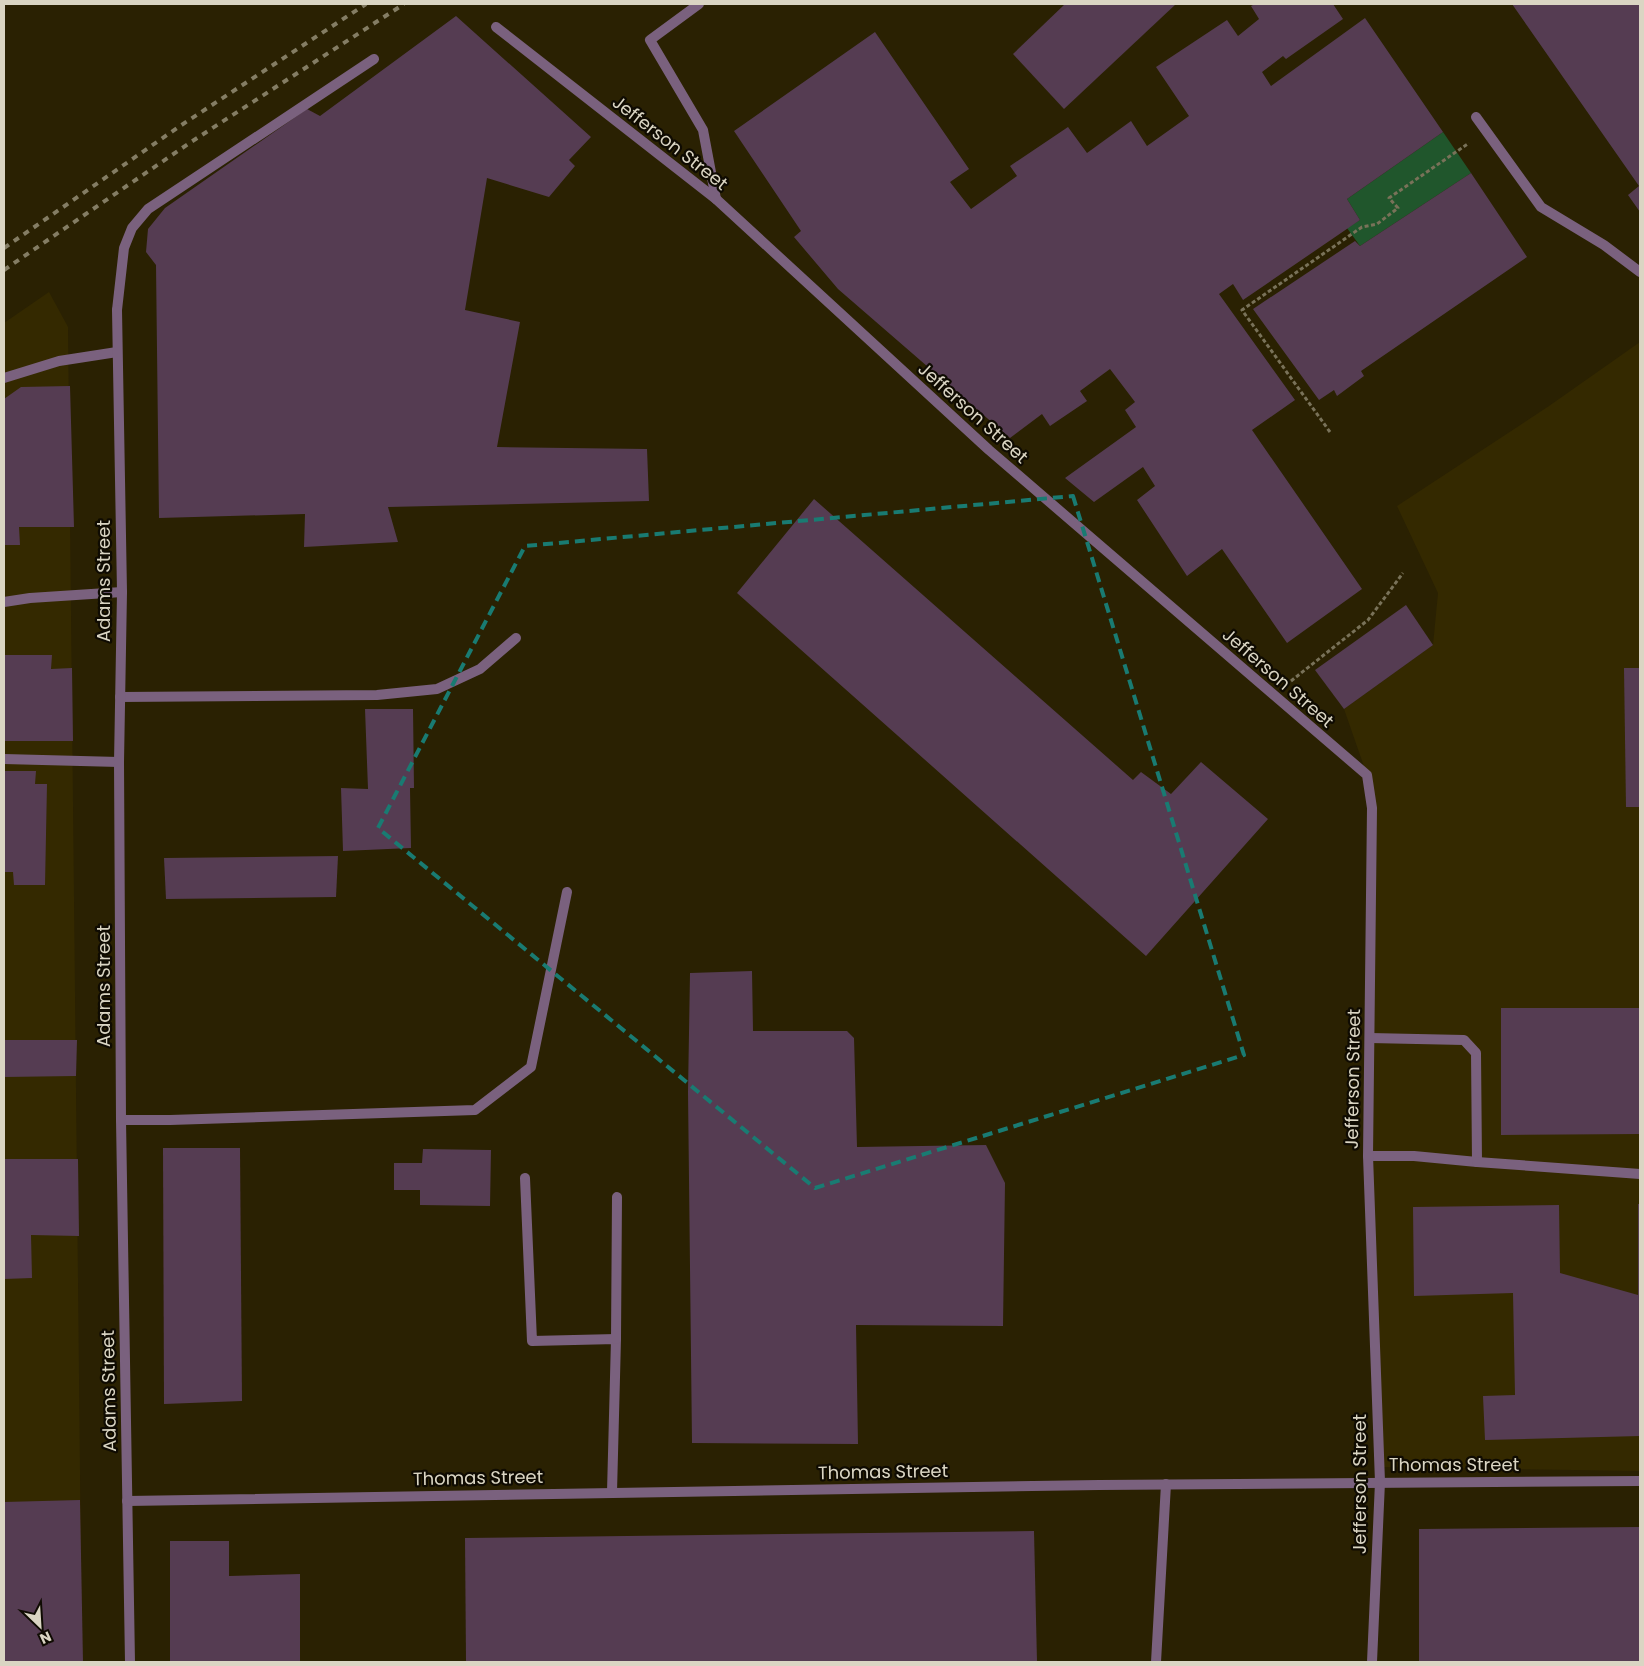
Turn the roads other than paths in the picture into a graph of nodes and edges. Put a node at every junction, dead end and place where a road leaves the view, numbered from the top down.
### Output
1 (699, 4) edge
2 (496, 27) dead end
3 (374, 59) dead end
4 (1476, 117) dead end
5 (716, 199) junction
6 (1640, 272) edge
7 (117, 352) junction
8 (4, 378) edge
9 (122, 592) junction
10 (4, 602) edge
11 (516, 638) dead end
12 (120, 697) junction
13 (4, 759) edge
14 (119, 762) junction
15 (568, 892) dead end
16 (1370, 1038) junction
17 (121, 1120) junction
18 (1368, 1156) junction
19 (1478, 1162) junction
20 (1640, 1174) edge
21 (525, 1178) dead end
22 (617, 1197) dead end
23 (616, 1339) junction
24 (1640, 1480) edge
25 (1380, 1482) junction
26 (1166, 1484) junction
27 (612, 1492) junction
28 (127, 1501) junction
29 (130, 1662) edge
30 (1156, 1662) edge
31 (1372, 1662) edge

1 - 5 street
2 - 5 street, Jefferson Street
3 - 7 street, Adams Street
4 - 6 street
5 - 16 street, Jefferson Street
7 - 8 street
7 - 9 street, Adams Street
9 - 10 street
9 - 12 street, Adams Street
11 - 12 street
12 - 14 street, Adams Street
13 - 14 street
14 - 17 street, Adams Street
15 - 17 street
16 - 18 street, Jefferson Street
16 - 19 street
17 - 28 street, Adams Street
18 - 19 street
18 - 25 street, Jefferson Street
19 - 20 street
21 - 23 street
22 - 23 street
23 - 27 street
24 - 25 street, Thomas Street
25 - 26 street, Thomas Street
25 - 31 street, Jefferson Street
26 - 27 street, Thomas Street
26 - 30 street
27 - 28 street, Thomas Street
28 - 29 street, Adams Street

